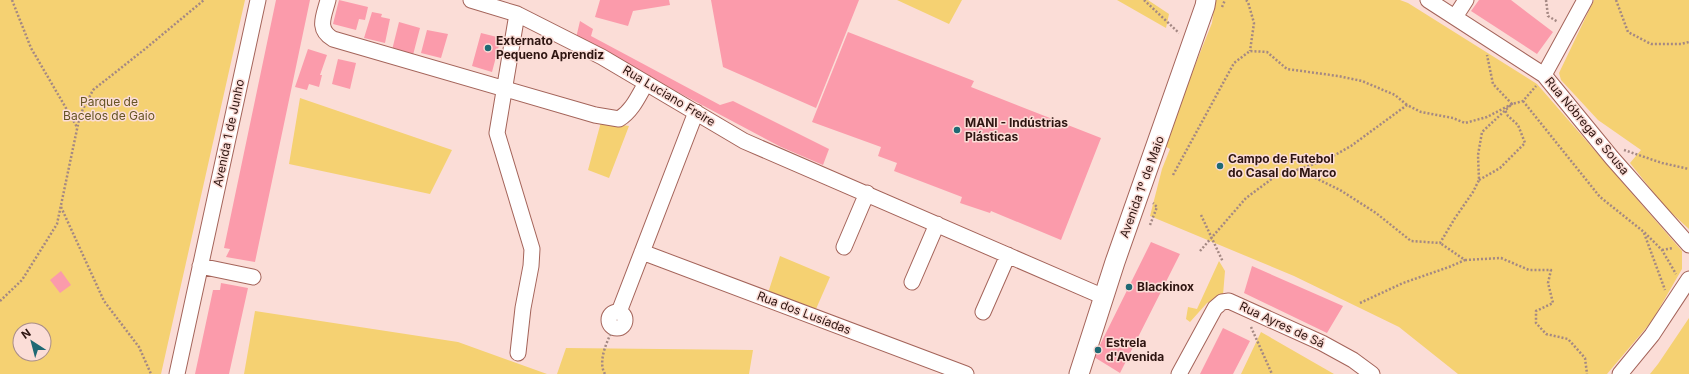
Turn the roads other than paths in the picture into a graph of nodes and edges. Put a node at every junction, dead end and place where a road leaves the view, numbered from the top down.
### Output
1 (258, 0) edge
2 (328, 0) edge
3 (471, 0) edge
4 (1206, 0) edge
5 (1428, 0) edge
6 (1466, 0) edge
7 (1585, 0) edge
8 (517, 14) junction
9 (1455, 16) junction
10 (1540, 80) junction
11 (646, 83) junction
12 (504, 88) junction
13 (696, 112) junction
14 (867, 193) junction
15 (937, 224) junction
16 (1689, 245) edge
17 (844, 247) dead end
18 (642, 252) junction
19 (1008, 255) junction
20 (200, 266) junction
21 (253, 277) dead end
22 (1684, 280) edge
23 (912, 282) dead end
24 (1104, 297) junction
25 (983, 312) dead end
26 (614, 327) road end
27 (518, 353) dead end
28 (177, 374) edge
29 (966, 374) edge
30 (1079, 374) edge
31 (1179, 374) edge
32 (1372, 374) edge
33 (1620, 374) edge

1 - 20 street, Avenida 1 de Junho
2 - 12 street
3 - 8 street, Rua Luciano Freire
4 - 24 street, Avenida 1º de Maio
5 - 9 street, Rua Nóbrega e Sousa
6 - 9 street
7 - 10 street
8 - 11 street, Rua Luciano Freire
8 - 12 street
9 - 10 street, Rua Nóbrega e Sousa
10 - 16 street, Rua Nóbrega e Sousa
11 - 12 street
11 - 13 street, Rua Luciano Freire
12 - 27 street
13 - 14 street, Rua Luciano Freire
13 - 18 street
14 - 15 street, Rua Luciano Freire
14 - 17 street
15 - 19 street, Rua Luciano Freire
15 - 23 street
18 - 26 street
18 - 29 street, Rua dos Lusíadas
19 - 24 street, Rua Luciano Freire
19 - 25 street
20 - 21 street
20 - 28 street, Avenida 1 de Junho
22 - 33 street
24 - 30 street, Avenida 1º de Maio
31 - 32 street, Rua Ayres de Sá

